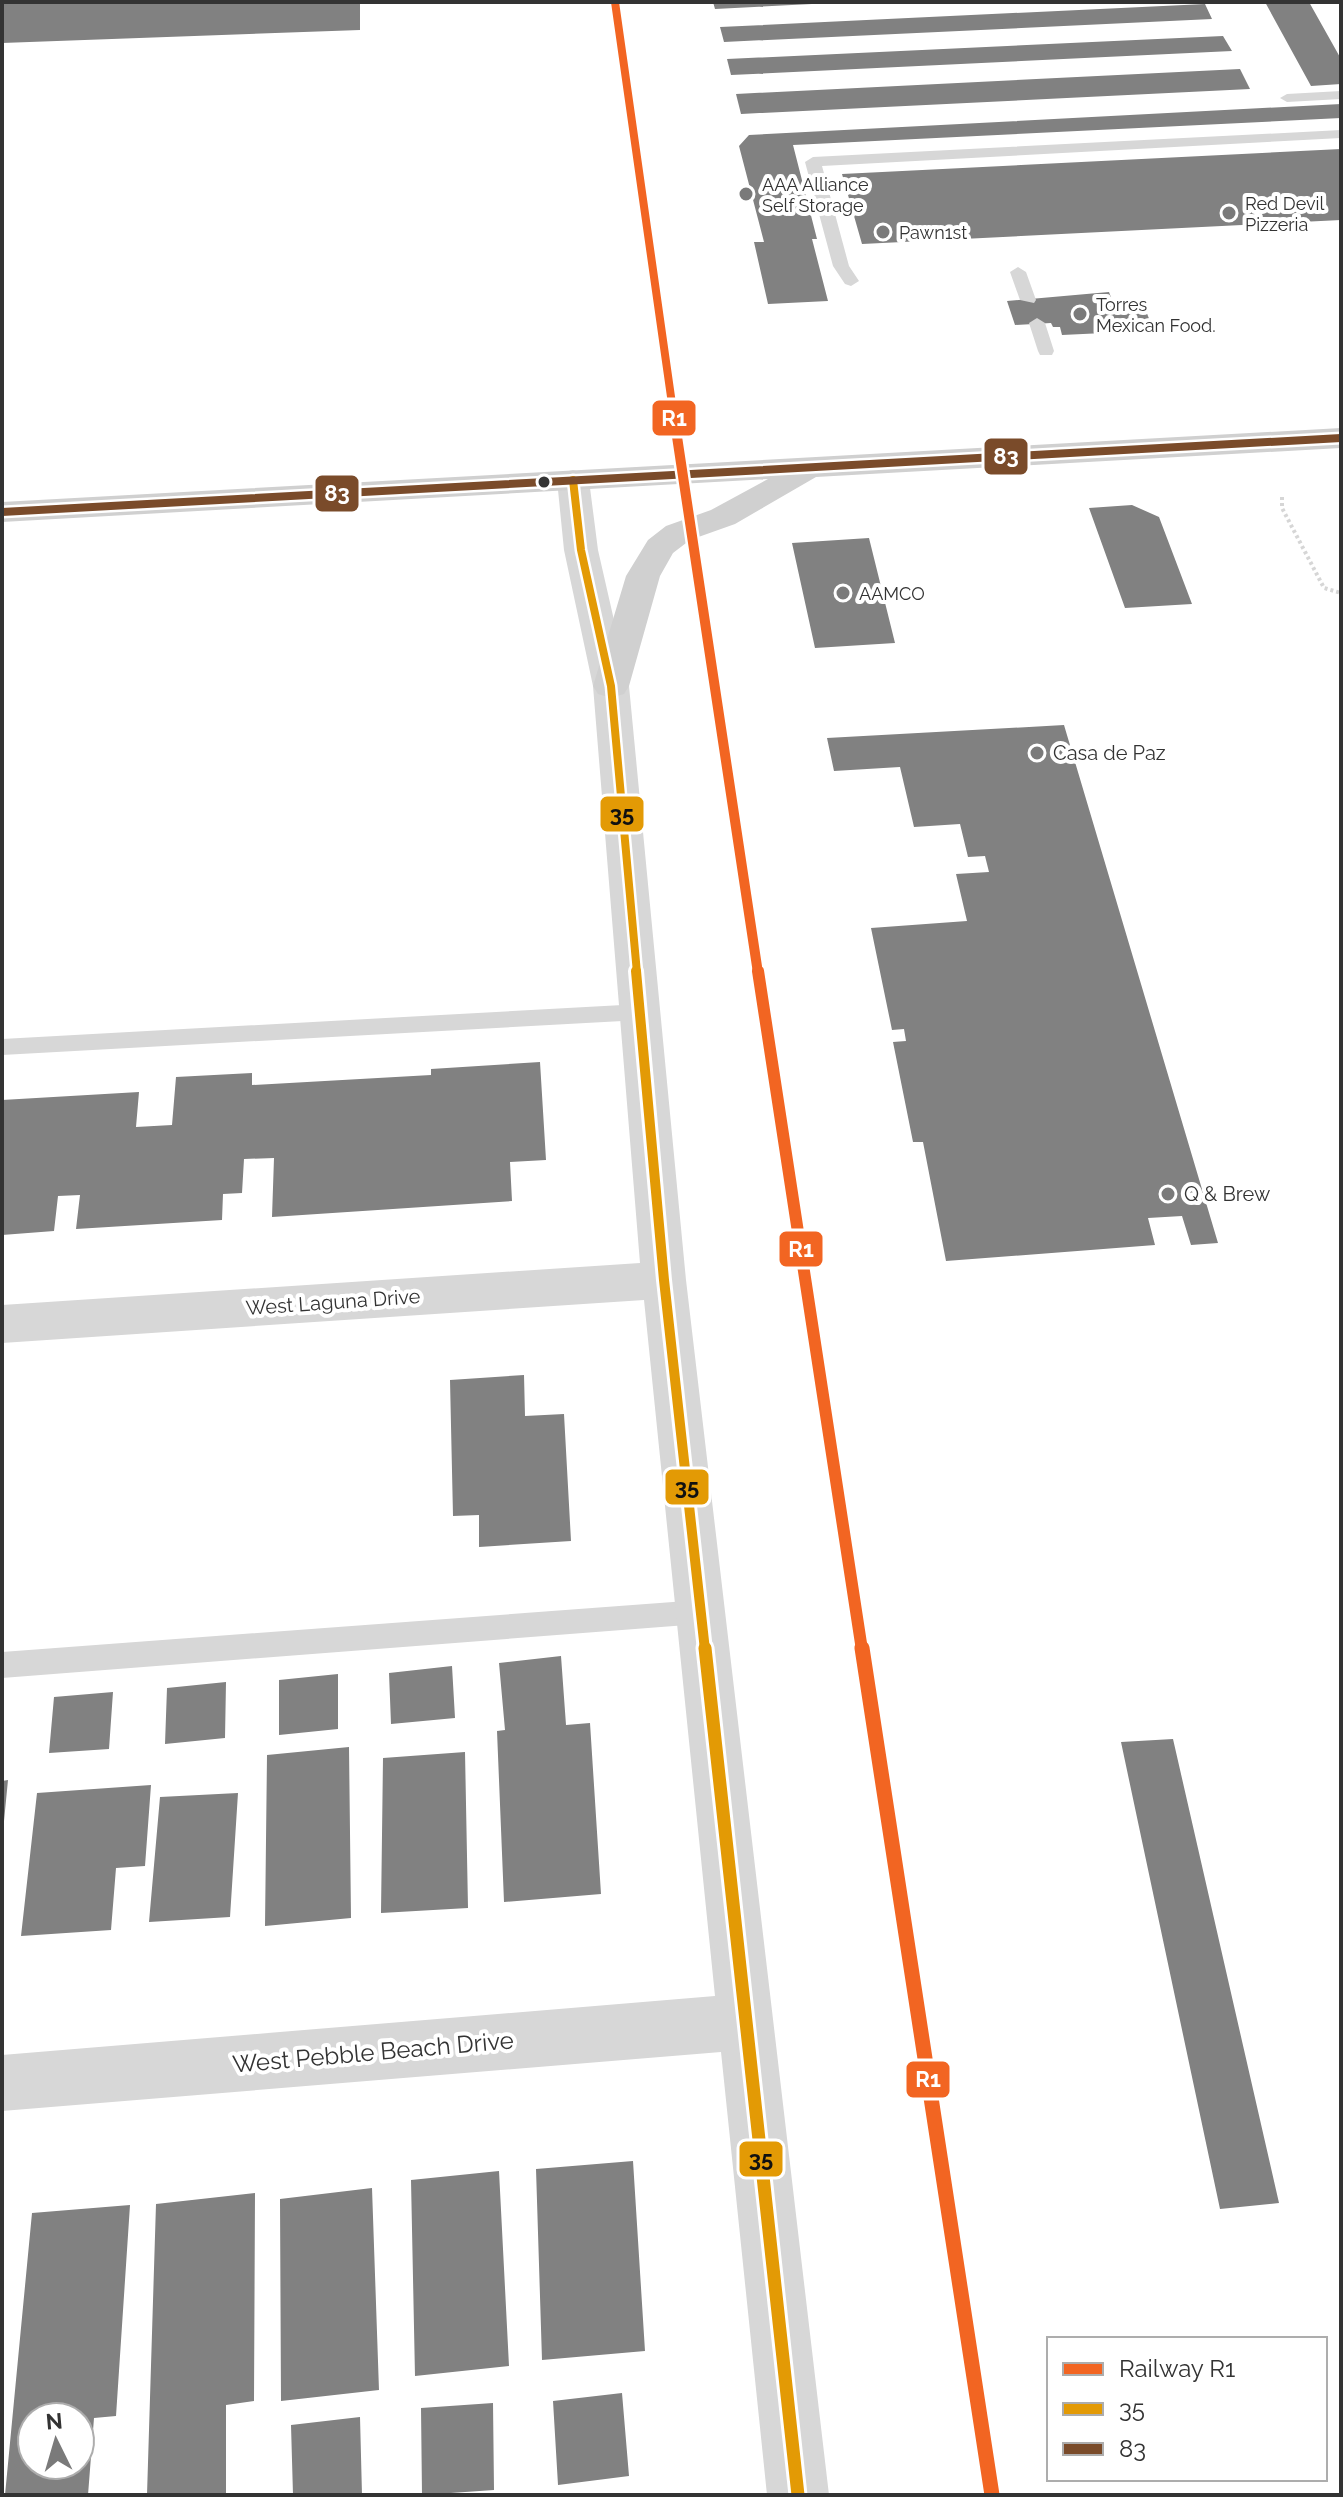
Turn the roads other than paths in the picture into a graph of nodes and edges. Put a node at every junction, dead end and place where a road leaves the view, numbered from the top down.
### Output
1 (1341, 95) edge
2 (1287, 98) dead end
3 (1341, 134) edge
4 (1018, 272) dead end
5 (851, 281) dead end
6 (1028, 300) dead end
7 (1037, 323) dead end
8 (1046, 351) dead end
9 (1341, 438) edge
10 (815, 467) junction
11 (573, 480) junction
12 (2, 512) edge
13 (611, 686) junction
14 (641, 1012) junction
15 (2, 1047) edge
16 (664, 1280) junction
17 (2, 1324) edge
18 (700, 1612) junction
19 (2, 1665) edge
20 (743, 2022) junction
21 (2, 2083) edge
22 (798, 2495) edge

1 - 2 lane
3 - 5 lane
4 - 6 lane
7 - 8 lane
9 - 10 main road
10 - 11 main road
10 - 13 main road
11 - 12 main road
11 - 13 street
13 - 14 street
14 - 15 lane
14 - 16 street
16 - 17 street, West Laguna Drive
16 - 18 street
18 - 19 lane
18 - 20 street
20 - 21 street, West Pebble Beach Drive
20 - 22 street

